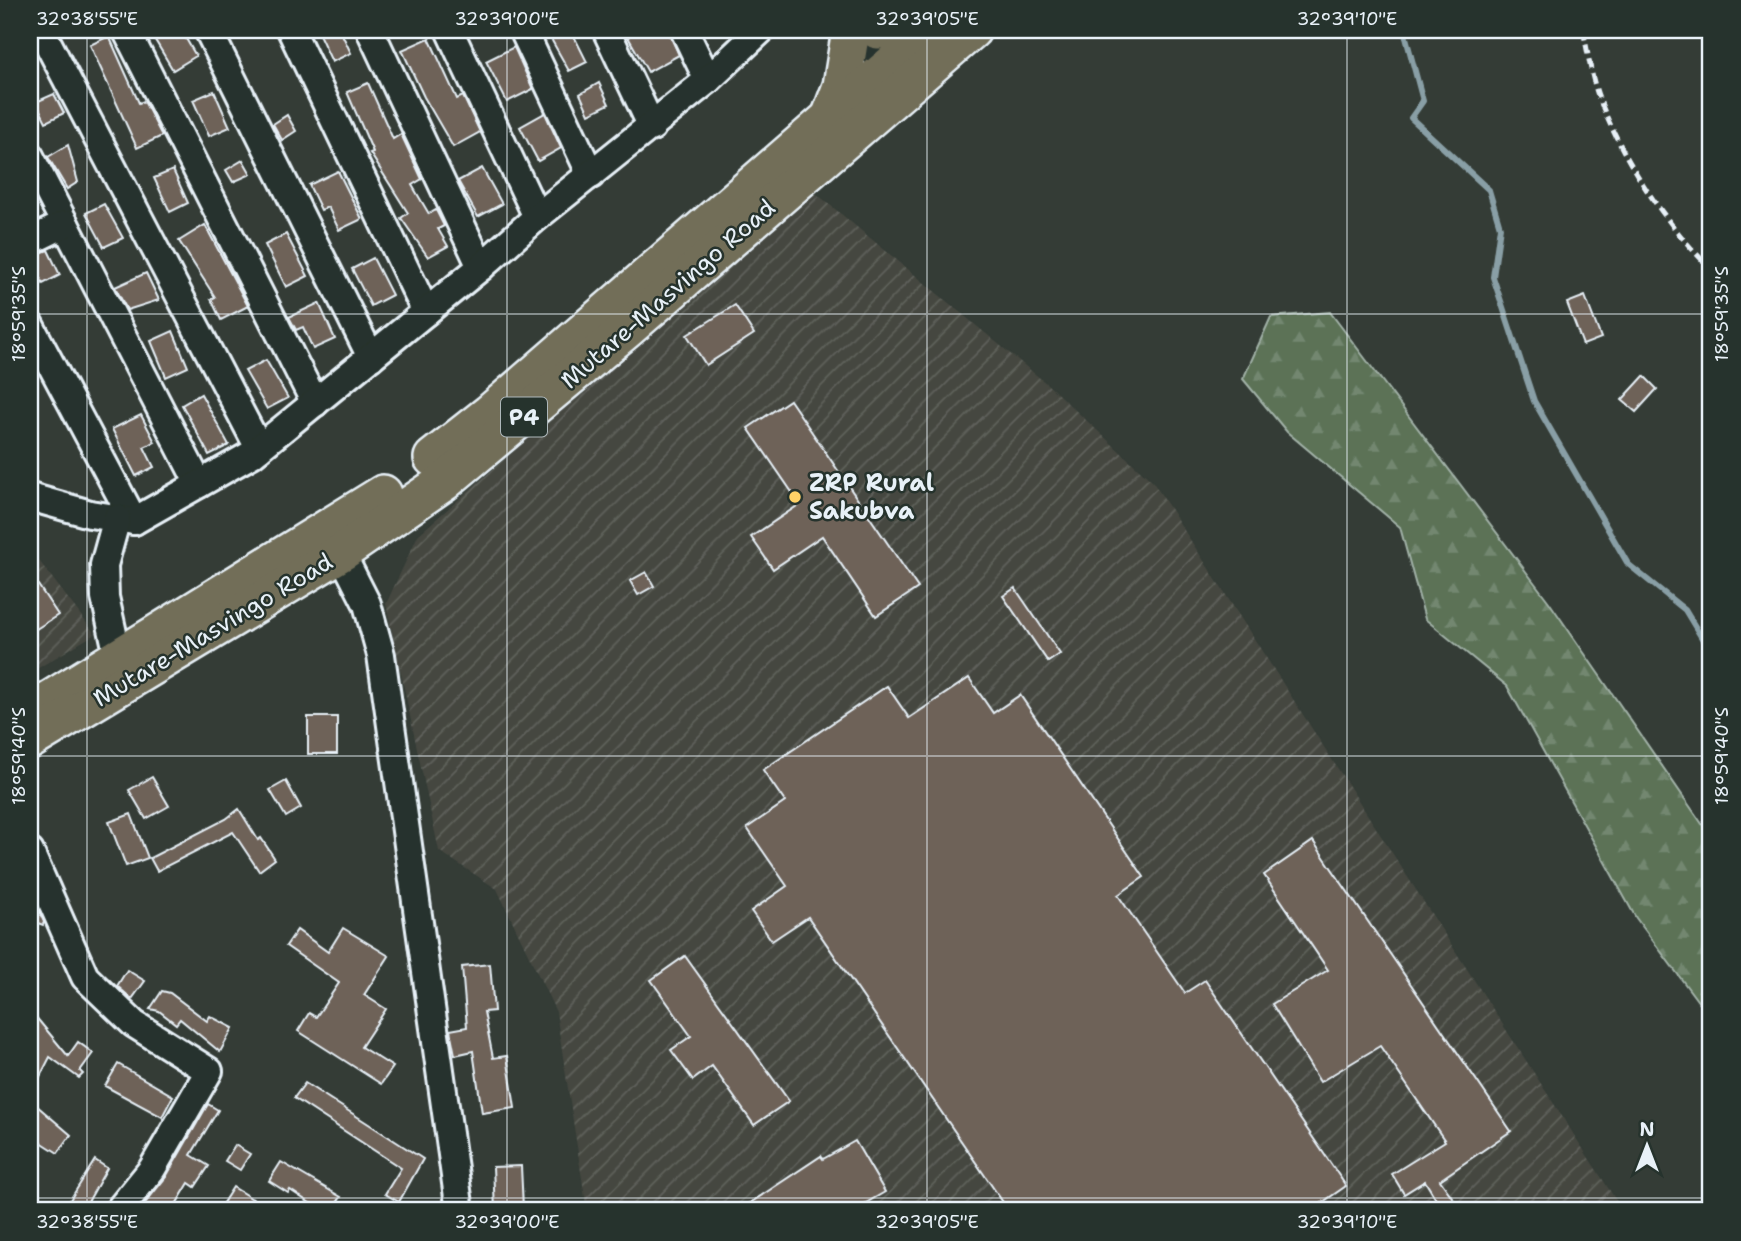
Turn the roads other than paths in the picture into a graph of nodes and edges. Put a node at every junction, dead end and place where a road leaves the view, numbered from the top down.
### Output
1 (41, 30) edge
2 (127, 30) edge
3 (208, 30) edge
4 (291, 30) edge
5 (370, 30) edge
6 (449, 30) edge
7 (523, 30) edge
8 (606, 30) edge
9 (684, 30) edge
10 (761, 30) edge
11 (851, 30) edge
12 (857, 30) edge
13 (877, 30) edge
14 (913, 30) edge
15 (932, 30) edge
16 (972, 30) edge
17 (708, 80) junction
18 (894, 80) junction
19 (829, 119) junction
20 (652, 127) junction
21 (30, 156) edge
22 (591, 175) junction
23 (537, 217) junction
24 (65, 224) junction
25 (30, 241) edge
26 (481, 267) junction
27 (426, 312) junction
28 (30, 325) edge
29 (371, 357) junction
30 (315, 403) junction
31 (259, 448) junction
32 (199, 484) junction
33 (30, 497) edge
34 (126, 520) junction
35 (336, 541) junction
36 (117, 656) junction
37 (30, 712) edge
38 (30, 740) edge
39 (30, 852) edge
40 (126, 1209) edge
41 (460, 1211) edge

1 - 31 street
2 - 30 street
3 - 29 street
4 - 27 street
5 - 26 street
6 - 23 street
7 - 22 street
8 - 20 street
9 - 17 street
10 - 17 street
11 - 19 highway
12 - 18 street
13 - 14 highway
15 - 18 highway, Mutare-Masvingo Road / P4
16 - 18 highway, Mutare-Masvingo Road / P4
17 - 20 street
18 - 19 highway, Mutare-Masvingo Road / P4
18 - 35 highway, Mutare-Masvingo Road / P4
19 - 35 highway, Mutare-Masvingo Road / P4
20 - 22 street
21 - 24 street
22 - 23 street
23 - 26 street
24 - 25 street
24 - 32 street
26 - 27 street
27 - 29 street
28 - 34 street
29 - 30 street
30 - 31 street
31 - 32 street
32 - 34 street
33 - 34 street
34 - 36 street
35 - 36 highway, Mutare-Masvingo Road / P4
35 - 38 highway, Mutare-Masvingo Road / P4
35 - 41 street
36 - 37 highway, Mutare-Masvingo Road / P4
39 - 40 street

